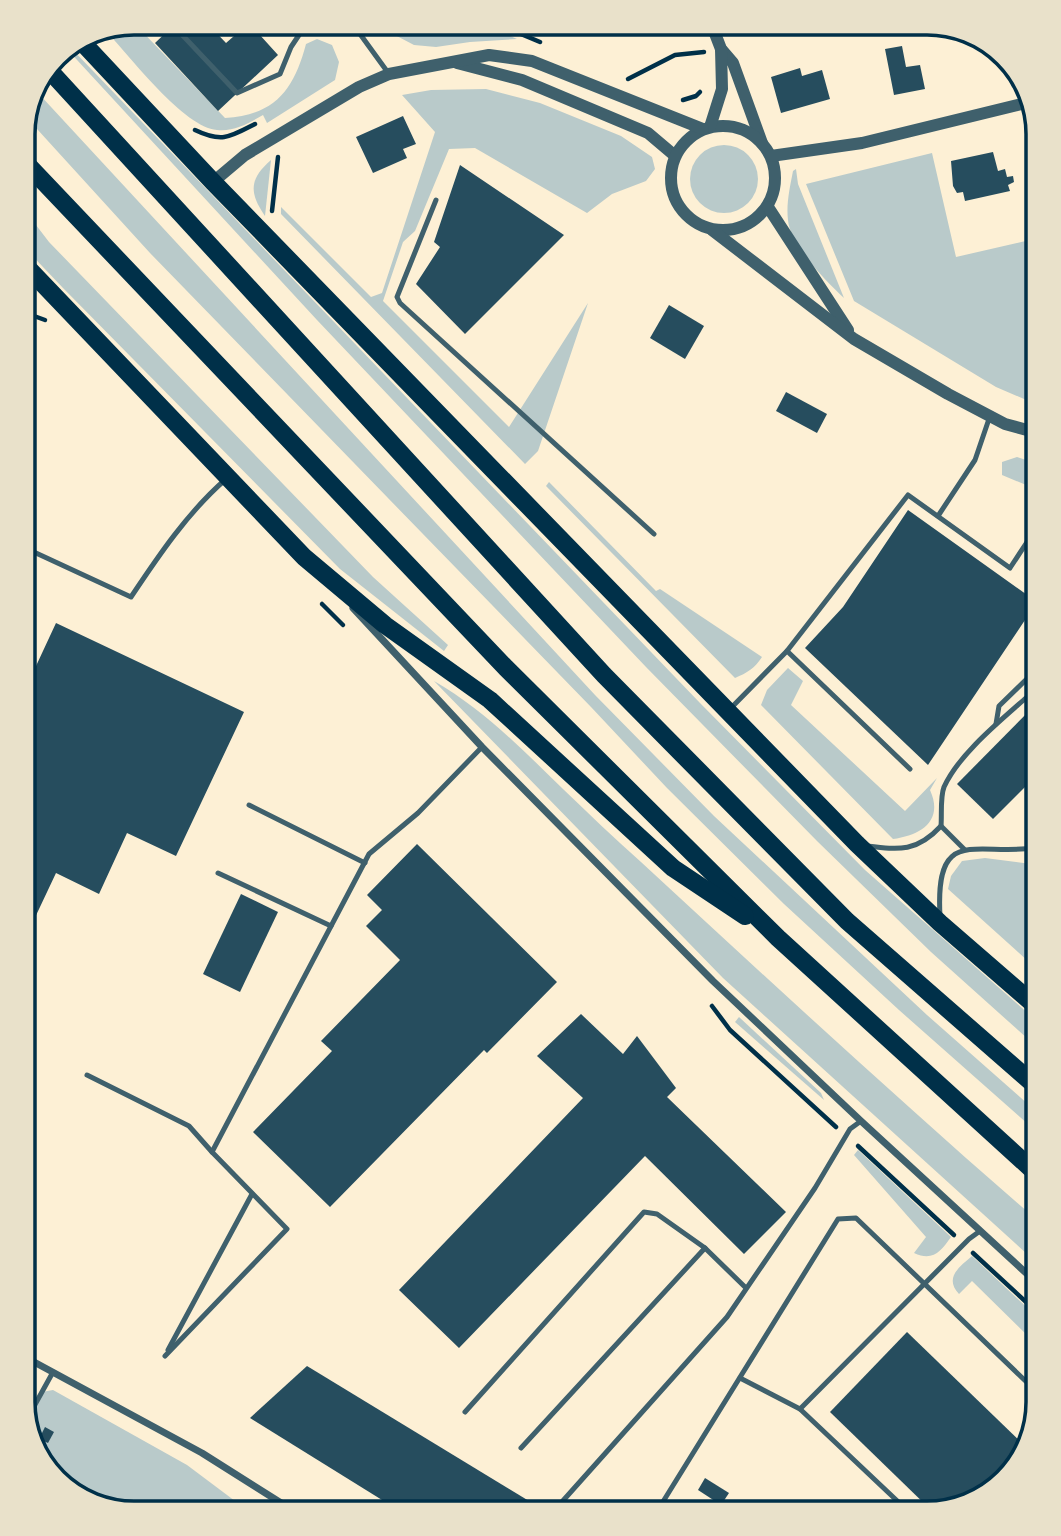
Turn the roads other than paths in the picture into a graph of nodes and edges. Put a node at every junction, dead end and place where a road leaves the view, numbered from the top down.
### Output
1 (182, 35) edge
2 (299, 35) edge
3 (361, 35) edge
4 (716, 35) edge
5 (87, 48) edge
6 (721, 49) junction
7 (453, 62) junction
8 (389, 74) junction
9 (54, 76) edge
10 (1021, 104) edge
11 (707, 128) junction
12 (762, 143) junction
13 (674, 155) junction
14 (771, 156) junction
15 (35, 173) edge
16 (213, 182) junction
17 (436, 200) dead end
18 (768, 206) junction
19 (712, 230) junction
20 (35, 276) edge
21 (854, 339) junction
22 (990, 416) junction
23 (1026, 430) edge
24 (228, 477) junction
25 (938, 516) junction
26 (654, 534) dead end
27 (1026, 544) edge
28 (35, 553) edge
29 (304, 557) junction
30 (787, 651) junction
31 (1026, 680) edge
32 (1026, 699) edge
33 (727, 712) junction
34 (995, 725) junction
35 (482, 747) junction
36 (910, 769) dead end
37 (249, 805) dead end
38 (942, 826) junction
39 (857, 844) junction
40 (964, 849) junction
41 (1026, 849) edge
42 (365, 863) junction
43 (218, 873) dead end
44 (940, 923) junction
45 (331, 926) junction
46 (778, 938) junction
47 (1026, 998) edge
48 (87, 1075) dead end
49 (1026, 1078) edge
50 (861, 1121) junction
51 (212, 1152) junction
52 (1026, 1164) edge
53 (252, 1194) junction
54 (980, 1231) junction
55 (705, 1248) junction
56 (1026, 1273) edge
57 (925, 1283) junction
58 (746, 1288) junction
59 (35, 1362) edge
60 (53, 1372) junction
61 (740, 1378) junction
62 (1026, 1381) edge
63 (35, 1404) edge
64 (800, 1409) junction
65 (465, 1412) dead end
66 (521, 1448) dead end
67 (278, 1501) edge
68 (563, 1501) edge
69 (663, 1501) edge
70 (897, 1501) edge

1 - 2 lane
3 - 8 lane
4 - 6 street
5 - 16 highway
6 - 11 street
6 - 12 street
7 - 8 street
7 - 11 street
7 - 13 street
8 - 16 street
9 - 49 highway
10 - 14 street
11 - 12 street
11 - 13 street
12 - 14 street
13 - 19 street
14 - 18 street
15 - 46 highway
16 - 33 highway
17 - 26 lane
18 - 19 street
18 - 21 street
19 - 21 street
20 - 24 highway
21 - 22 street
22 - 23 street
22 - 25 lane
24 - 28 lane
24 - 29 highway
25 - 27 lane
25 - 30 lane
29 - 35 street
29 - 46 highway
30 - 33 lane
30 - 36 lane
31 - 34 lane
32 - 34 lane
33 - 39 highway
34 - 38 lane
35 - 42 lane
35 - 50 street
37 - 42 lane
38 - 39 lane
38 - 40 lane
39 - 44 highway
40 - 41 lane
40 - 44 lane
42 - 45 lane
43 - 45 lane
44 - 47 highway
45 - 51 lane
46 - 52 highway
48 - 51 lane
50 - 54 street
50 - 58 lane
51 - 53 lane
53 - 53 lane
54 - 56 street
54 - 57 lane
55 - 58 lane
55 - 65 lane
55 - 66 lane
57 - 61 lane
57 - 62 lane
57 - 64 lane
58 - 68 lane
59 - 60 street
60 - 63 lane
60 - 67 street
61 - 64 lane
61 - 69 lane
64 - 70 lane

